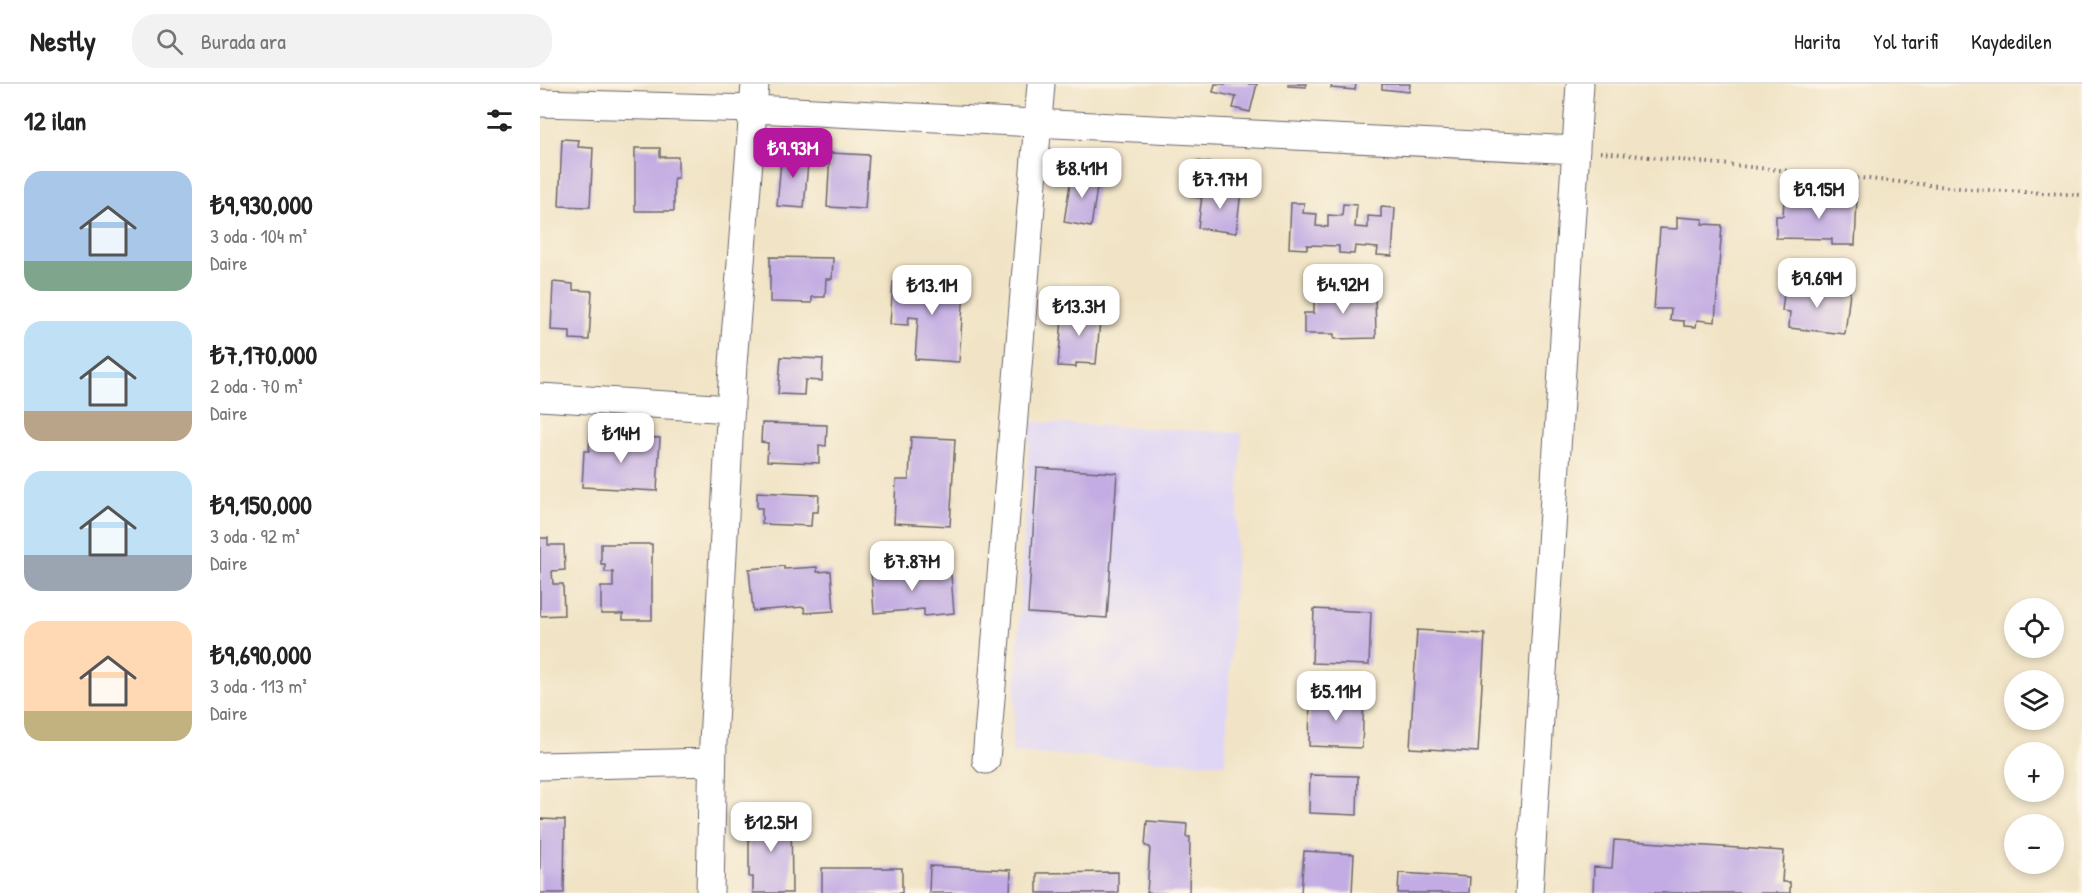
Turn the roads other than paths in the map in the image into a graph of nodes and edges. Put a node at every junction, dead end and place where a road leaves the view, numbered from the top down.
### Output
1 (1041, 84) edge
2 (1580, 84) edge
3 (754, 97) edge
4 (540, 103) edge
5 (1038, 123) junction
6 (1576, 150) junction
7 (540, 397) edge
8 (731, 409) junction
9 (986, 760) dead end
10 (712, 762) junction
11 (540, 766) edge
12 (710, 893) edge
13 (1529, 893) edge

1 - 5 street
2 - 6 street
3 - 4 street
3 - 5 street
3 - 8 street
5 - 6 street
5 - 9 street
6 - 13 street
7 - 8 street
8 - 10 street
10 - 11 street
10 - 12 street

